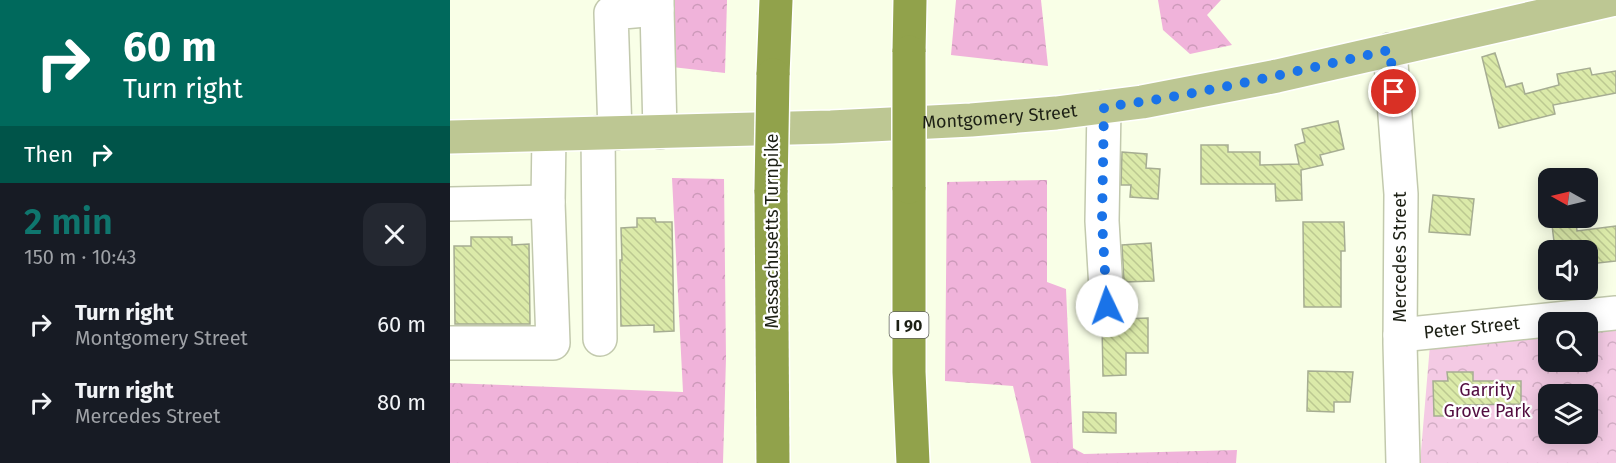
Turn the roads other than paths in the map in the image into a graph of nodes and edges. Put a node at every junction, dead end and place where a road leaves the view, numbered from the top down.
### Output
1 (776, 0) edge
2 (910, 0) edge
3 (1611, 0) edge
4 (657, 5) edge
5 (1390, 50) junction
6 (1104, 107) junction
7 (660, 132) junction
8 (607, 133) junction
9 (549, 135) junction
10 (450, 137) edge
11 (548, 202) junction
12 (450, 204) edge
13 (1107, 306) dead end
14 (1616, 313) edge
15 (1400, 335) junction
16 (600, 339) dead end
17 (450, 343) edge
18 (773, 463) edge
19 (913, 463) edge
20 (1403, 463) edge

1 - 18 highway, Massachusetts Turnpike, bridge
2 - 19 highway, I 90, bridge
3 - 5 main road, Montgomery Street
4 - 7 street
4 - 8 street
5 - 6 main road, Montgomery Street
5 - 15 street, Mercedes Street
6 - 7 main road, Montgomery Street
6 - 13 street
7 - 8 main road, Montgomery Street
8 - 9 main road, Montgomery Street
8 - 16 street
9 - 10 main road, Montgomery Street
9 - 11 street
11 - 12 street
11 - 17 street
14 - 15 street, Peter Street
15 - 20 street, Mercedes Street

